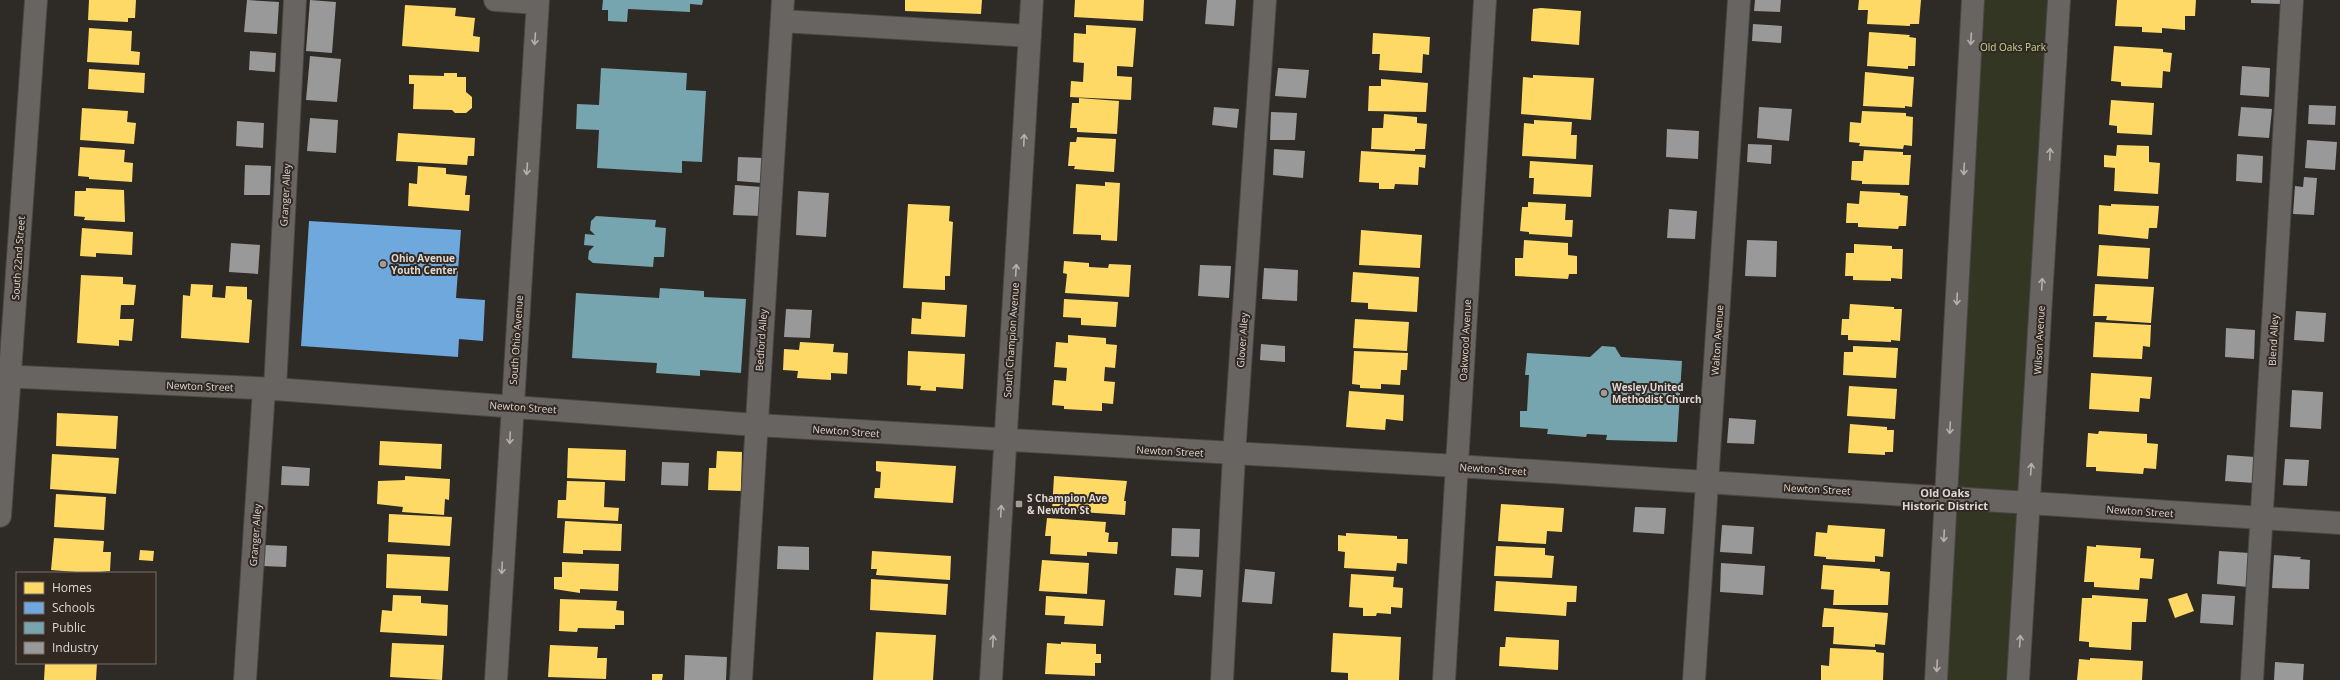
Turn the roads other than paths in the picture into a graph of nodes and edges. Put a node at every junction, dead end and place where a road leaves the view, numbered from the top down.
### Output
1 (36, 0) edge
2 (294, 0) edge
3 (494, 0) edge
4 (1032, 0) edge
5 (1265, 0) edge
6 (1485, 0) edge
7 (1739, 0) edge
8 (1973, 0) edge
9 (2059, 0) edge
10 (2292, 0) edge
11 (538, 2) edge
12 (783, 10) edge
13 (1030, 36) junction
14 (5, 376) edge
15 (270, 389) junction
16 (511, 406) junction
17 (756, 425) junction
18 (1005, 441) junction
19 (1234, 455) junction
20 (1457, 466) junction
21 (1707, 483) junction
22 (1946, 498) junction
23 (2029, 503) junction
24 (0, 516) edge
25 (2262, 518) junction
26 (2340, 523) edge
27 (245, 680) edge
28 (496, 680) edge
29 (741, 680) edge
30 (991, 680) edge
31 (1222, 680) edge
32 (1444, 680) edge
33 (1694, 680) edge
34 (1936, 680) edge
35 (2018, 680) edge
36 (2252, 680) edge

1 - 14 street, South 22nd Street
2 - 15 street, Granger Alley
3 - 11 street
4 - 13 street, South Champion Avenue
5 - 19 street, Glover Alley
6 - 20 street, Oakwood Avenue
7 - 21 street, Walton Avenue
8 -> 22 street
23 -> 9 street, Wilson Avenue
10 - 25 street, Blend Alley
11 -> 16 street, South Ohio Avenue
12 - 13 street
12 - 17 street, Bedford Alley
18 -> 13 street, South Champion Avenue
14 - 15 street, Newton Street
14 - 24 street, South 22nd Street
15 - 16 street, Newton Street
15 - 27 street, Granger Alley
16 - 17 street, Newton Street
16 -> 28 street, South Ohio Avenue
17 - 18 street, Newton Street
17 - 29 street, Bedford Alley
18 - 19 street, Newton Street
30 -> 18 street, South Champion Avenue
19 - 20 street, Newton Street
19 - 31 street, Glover Alley
20 - 21 street, Newton Street
20 - 32 street, Oakwood Avenue
21 - 22 street, Newton Street
21 - 33 street, Walton Avenue
22 - 23 street, Newton Street
22 -> 34 street
23 - 25 street, Newton Street
35 -> 23 street, Wilson Avenue
25 - 26 street, Newton Street
25 - 36 street, Blend Alley

